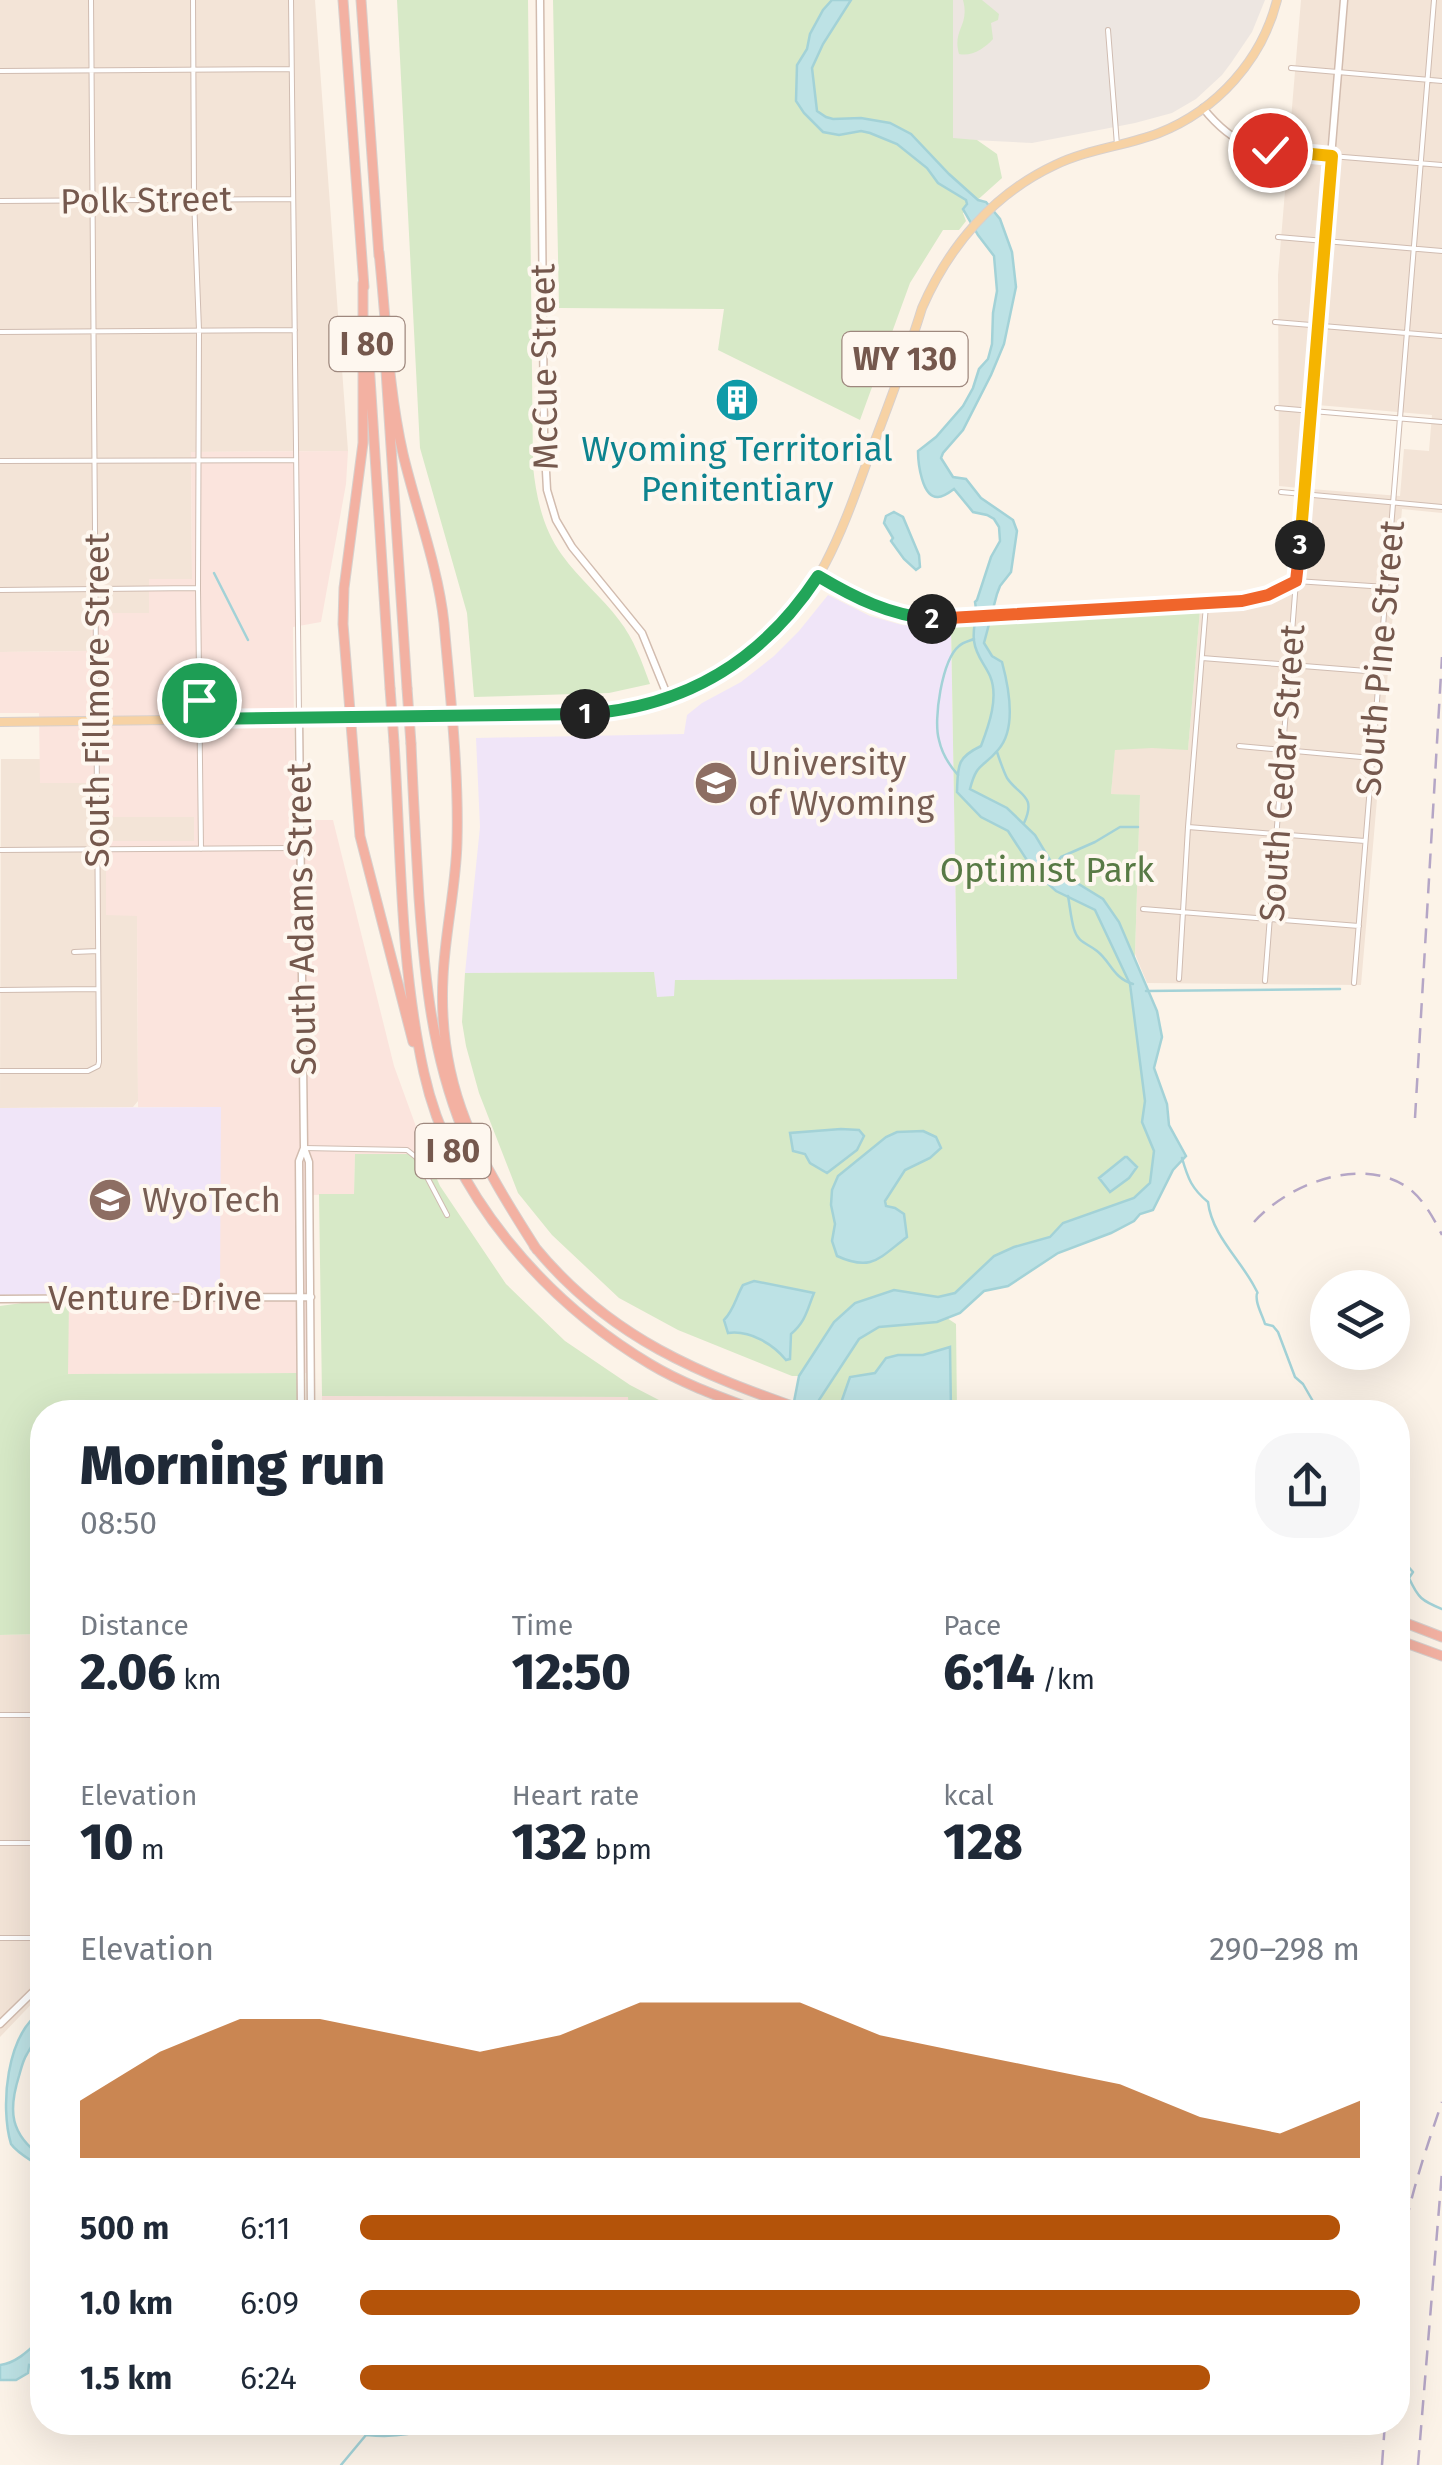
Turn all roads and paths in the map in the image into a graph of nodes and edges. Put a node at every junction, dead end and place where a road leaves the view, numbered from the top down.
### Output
1 (91, 0) edge
2 (193, 0) edge
3 (291, 0) edge
4 (344, 0) edge
5 (361, 0) edge
6 (540, 0) edge
7 (1277, 0) edge
8 (1344, 0) edge
9 (1434, 0) edge
10 (1108, 30) dead end
11 (1291, 68) dead end
12 (290, 69) junction
13 (193, 70) junction
14 (92, 71) junction
15 (0, 72) edge
16 (1338, 72) junction
17 (1427, 80) junction
18 (1442, 81) edge
19 (1204, 108) junction
20 (1117, 144) junction
21 (1332, 156) junction
22 (1420, 163) junction
23 (1442, 165) edge
24 (194, 198) junction
25 (293, 199) junction
26 (93, 200) junction
27 (0, 201) edge
28 (1278, 237) dead end
29 (1324, 241) junction
30 (1414, 248) junction
31 (1442, 251) edge
32 (379, 252) junction
33 (363, 283) junction
34 (1275, 322) dead end
35 (1318, 326) junction
36 (199, 330) junction
37 (295, 330) junction
38 (94, 331) junction
39 (0, 332) edge
40 (1406, 334) junction
41 (1442, 336) edge
42 (1277, 408) dead end
43 (1310, 410) junction
44 (1399, 418) junction
45 (1442, 422) edge
46 (94, 460) junction
47 (295, 460) junction
48 (0, 461) edge
49 (198, 461) junction
50 (1281, 492) dead end
51 (1304, 494) junction
52 (1393, 502) junction
53 (1442, 507) edge
54 (818, 576) junction
55 (1296, 581) junction
56 (1386, 587) junction
57 (96, 588) junction
58 (198, 588) junction
59 (0, 590) edge
60 (1206, 604) junction
61 (1202, 658) junction
62 (1291, 665) junction
63 (1379, 672) junction
64 (669, 698) junction
65 (452, 716) junction
66 (299, 718) junction
67 (350, 718) junction
68 (199, 719) junction
69 (96, 720) junction
70 (0, 722) edge
71 (1239, 746) dead end
72 (1284, 750) junction
73 (1372, 758) junction
74 (1188, 827) junction
75 (1277, 834) junction
76 (1365, 841) junction
77 (299, 848) junction
78 (98, 849) junction
79 (201, 849) junction
80 (0, 850) edge
81 (1143, 908) dead end
82 (1182, 912) junction
83 (1270, 919) junction
84 (1358, 926) junction
85 (74, 952) dead end
86 (98, 952) junction
87 (1179, 979) dead end
88 (1265, 980) dead end
89 (1354, 983) dead end
90 (98, 989) junction
91 (0, 990) edge
92 (0, 1071) edge
93 (425, 1076) junction
94 (304, 1148) junction
95 (447, 1215) dead end
96 (537, 1250) junction
97 (300, 1297) junction
98 (311, 1297) junction
99 (0, 1299) edge
100 (301, 1400) edge
101 (311, 1400) edge
102 (728, 1400) edge
103 (776, 1400) edge
104 (1410, 1625) edge
105 (1442, 1637) edge
106 (1410, 1644) edge
107 (1442, 1656) edge
108 (0, 1714) edge
109 (30, 1714) edge
110 (0, 1844) edge
111 (30, 1844) edge
112 (0, 1938) edge
113 (30, 1938) edge
114 (30, 1995) edge
115 (0, 2024) edge

1 - 14 street, South Fillmore Street
2 - 13 street
3 - 12 street, South Adams Street
4 - 33 highway, I 80
5 - 32 highway, I 80
6 - 64 street, McCue Street
7 - 19 main road, WY 130
8 - 16 street, South Cedar Street
9 - 17 street, South Pine Street
10 - 20 street
11 - 16 street
12 - 13 street
12 - 25 street, South Adams Street
13 - 14 street
13 - 24 street
14 - 15 street
14 - 26 street, South Fillmore Street
16 - 17 street
16 - 21 street, South Cedar Street
17 - 18 street
17 - 22 street, South Pine Street
19 - 20 main road, WY 130
19 - 21 street
20 - 54 main road, WY 130
21 - 22 street
21 - 29 street, South Cedar Street
22 - 23 street
22 - 30 street, South Pine Street
24 - 25 street, Polk Street
24 - 26 street, Polk Street
24 - 36 street
25 - 37 street, South Adams Street
26 - 27 street, Polk Street
26 - 38 street, South Fillmore Street
28 - 29 street
29 - 30 street
29 - 35 street, South Cedar Street
30 - 31 street
30 - 40 street, South Pine Street
32 - 65 highway
32 - 96 highway, I 80, bridge
33 - 67 highway
33 - 93 highway, I 80, bridge
34 - 35 street
35 - 40 street
35 - 43 street, South Cedar Street
36 - 37 street
36 - 38 street
36 - 49 street
37 - 47 street, South Adams Street
38 - 39 street
38 - 46 street, South Fillmore Street
40 - 41 street
40 - 44 street, South Pine Street
42 - 43 street
43 - 44 street
43 - 51 street, South Cedar Street
44 - 45 street
44 - 52 street, South Pine Street
46 - 48 street
46 - 49 street
46 - 57 street, South Fillmore Street
47 - 49 street
47 - 66 street, South Adams Street
49 - 58 street
50 - 51 street
51 - 52 street
51 - 55 street, South Cedar Street
52 - 53 street
52 - 56 street, South Pine Street
54 - 60 street
54 - 64 main road, WY 130
55 - 56 street
55 - 60 street
55 - 62 street, South Cedar Street
56 - 63 street, South Pine Street
57 - 58 street
57 - 59 street
57 - 69 street, South Fillmore Street
58 - 68 street
60 - 61 street
61 - 62 street
61 - 74 street
62 - 63 street
62 - 72 street, South Cedar Street
63 - 73 street, South Pine Street
64 - 65 main road, WY 130
65 - 67 main road, WY 130
65 - 96 highway
66 - 67 main road, WY 130
66 - 68 main road, WY 130
66 - 77 street, South Adams Street
67 - 93 highway
68 - 69 main road, WY 130
68 - 79 street
69 - 70 main road, WY 130
69 - 78 street, South Fillmore Street
71 - 72 street
72 - 73 street
72 - 75 street, South Cedar Street
73 - 76 street, South Pine Street
74 - 75 street
74 - 82 street
75 - 76 street
75 - 83 street, South Cedar Street
76 - 84 street, South Pine Street
77 - 79 street
77 - 94 street, South Adams Street
78 - 79 street
78 - 80 street
78 - 86 street, South Fillmore Street
81 - 82 street
82 - 83 street
82 - 87 street
83 - 84 street
83 - 88 street, South Cedar Street
84 - 89 street, South Pine Street
85 - 86 street
86 - 90 street, South Fillmore Street
90 - 91 street
90 - 92 street, South Fillmore Street
93 - 102 highway, I 80
94 - 95 street
94 - 97 street, South Adams Street
94 - 98 street, South Adams Street
96 - 103 highway, I 80
97 - 98 street, Venture Drive
97 - 99 street, Venture Drive
97 - 100 street, South Adams Street
98 - 101 street, South Adams Street
104 - 105 highway
106 - 107 highway
108 - 109 street
110 - 111 street
112 - 113 street
114 - 115 street

